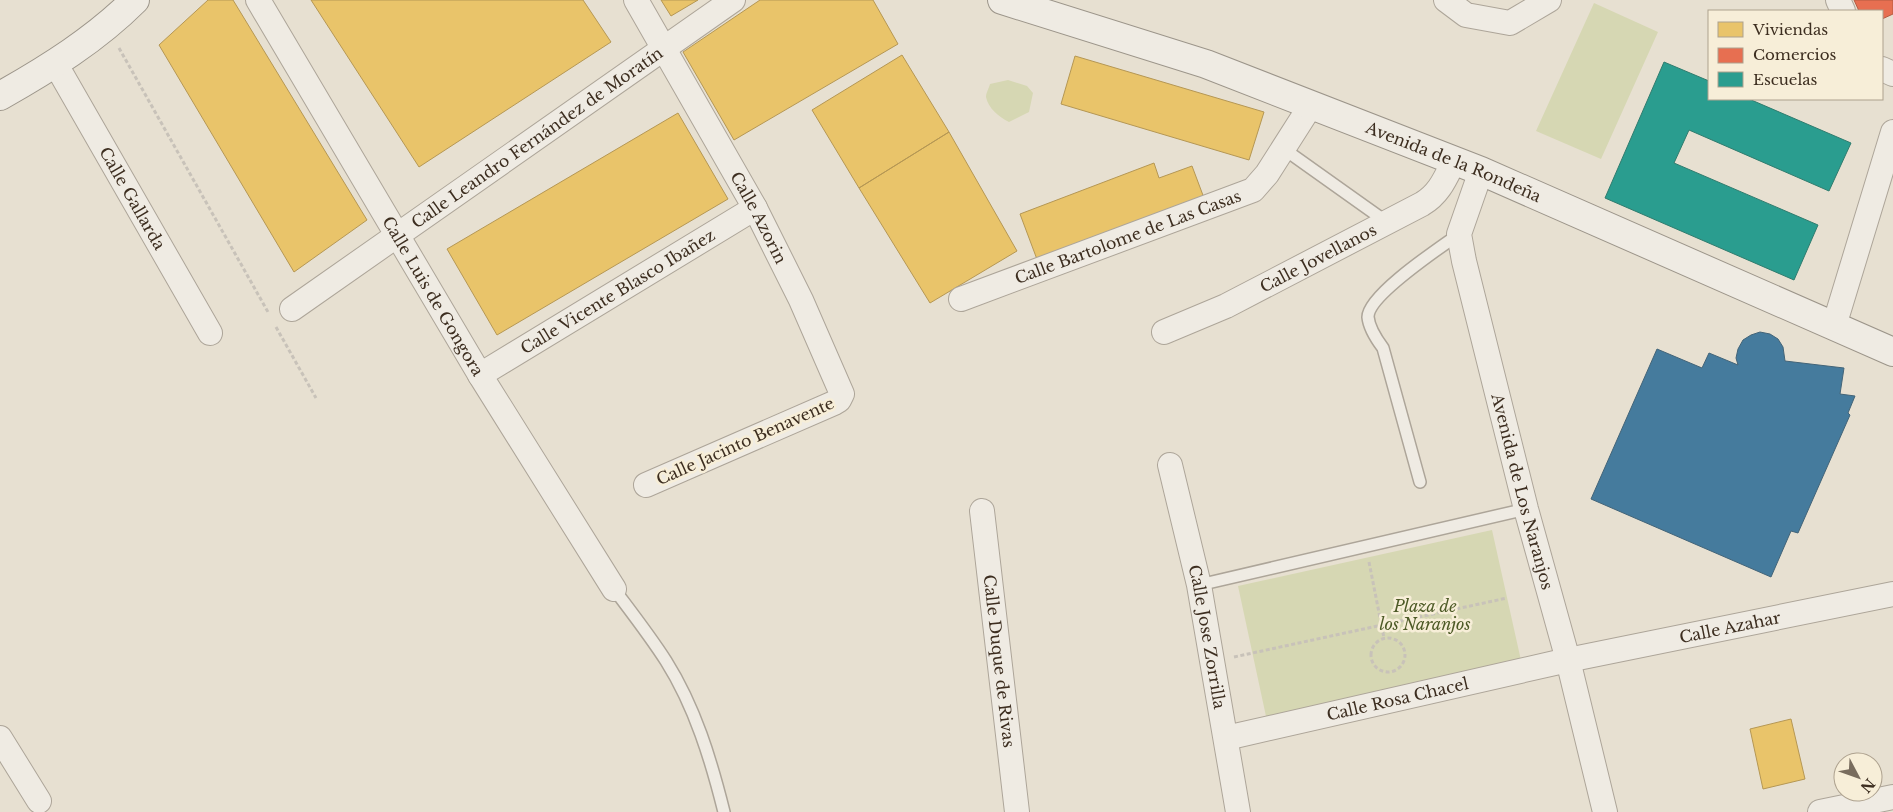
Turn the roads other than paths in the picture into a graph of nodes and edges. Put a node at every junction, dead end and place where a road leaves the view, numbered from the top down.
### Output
1 (135, 0) edge
2 (258, 0) edge
3 (636, 0) edge
4 (733, 0) edge
5 (1002, 0) edge
6 (1446, 0) edge
7 (1549, 0) edge
8 (663, 48) junction
9 (55, 64) junction
10 (0, 96) edge
11 (1311, 106) junction
12 (1893, 132) edge
13 (1284, 149) junction
14 (1454, 161) junction
15 (1480, 172) junction
16 (755, 208) junction
17 (1388, 222) junction
18 (1459, 234) junction
19 (398, 235) junction
20 (961, 299) dead end
21 (292, 309) dead end
22 (1834, 326) junction
23 (1164, 332) dead end
24 (210, 334) dead end
25 (1893, 352) edge
26 (480, 375) junction
27 (842, 394) joint
28 (1170, 465) dead end
29 (1420, 482) dead end
30 (646, 485) dead end
31 (1526, 509) junction
32 (982, 511) dead end
33 (1199, 585) junction
34 (614, 589) joint
35 (1893, 594) edge
36 (1568, 660) junction
37 (0, 738) edge
38 (1226, 738) junction
39 (1893, 797) edge
40 (39, 801) dead end
41 (724, 812) edge
42 (1017, 812) edge
43 (1238, 812) edge
44 (1605, 812) edge
45 (1820, 812) edge

1 - 9 street
2 - 19 street, Calle Luis de Gongora
3 - 8 street, Calle Azorin
4 - 8 street, Calle Leandro Fernández de Moratín
5 - 11 street, Avenida de la Rondeña
6 - 7 street
8 - 16 street, Calle Azorin
8 - 19 street, Calle Leandro Fernández de Moratín
9 - 10 street
9 - 24 street, Calle Gallarda
11 - 13 street, Calle Bartolome de Las Casas
11 - 14 street, Avenida de la Rondeña
12 - 22 street
13 - 17 lane
13 - 20 street, Calle Bartolome de Las Casas
14 - 15 street, Avenida de la Rondeña
14 - 17 street, Calle Jovellanos
15 - 18 street, Avenida de Los Naranjos
15 - 22 street, Avenida de la Rondeña
16 - 26 street, Calle Vicente Blasco Ibañez
16 - 27 street, Calle Azorin
17 - 23 street, Calle Jovellanos
18 - 29 lane
18 - 31 street, Avenida de Los Naranjos
19 - 21 street, Calle Leandro Fernández de Moratín
19 - 26 street, Calle Luis de Gongora
22 - 25 street, Avenida de la Rondeña
26 - 34 street, Calle Luis de Gongora
27 - 30 street, Calle Jacinto Benavente
28 - 33 street, Calle Jose Zorrilla
31 - 33 lane
31 - 36 street, Avenida de Los Naranjos
32 - 42 street, Calle Duque de Rivas
33 - 38 street, Calle Jose Zorrilla
34 - 41 lane
35 - 36 street, Calle Azahar
36 - 38 street, Calle Rosa Chacel
36 - 44 street, Avenida de Los Naranjos
37 - 40 street
38 - 43 street, Calle Jose Zorrilla
39 - 45 street

